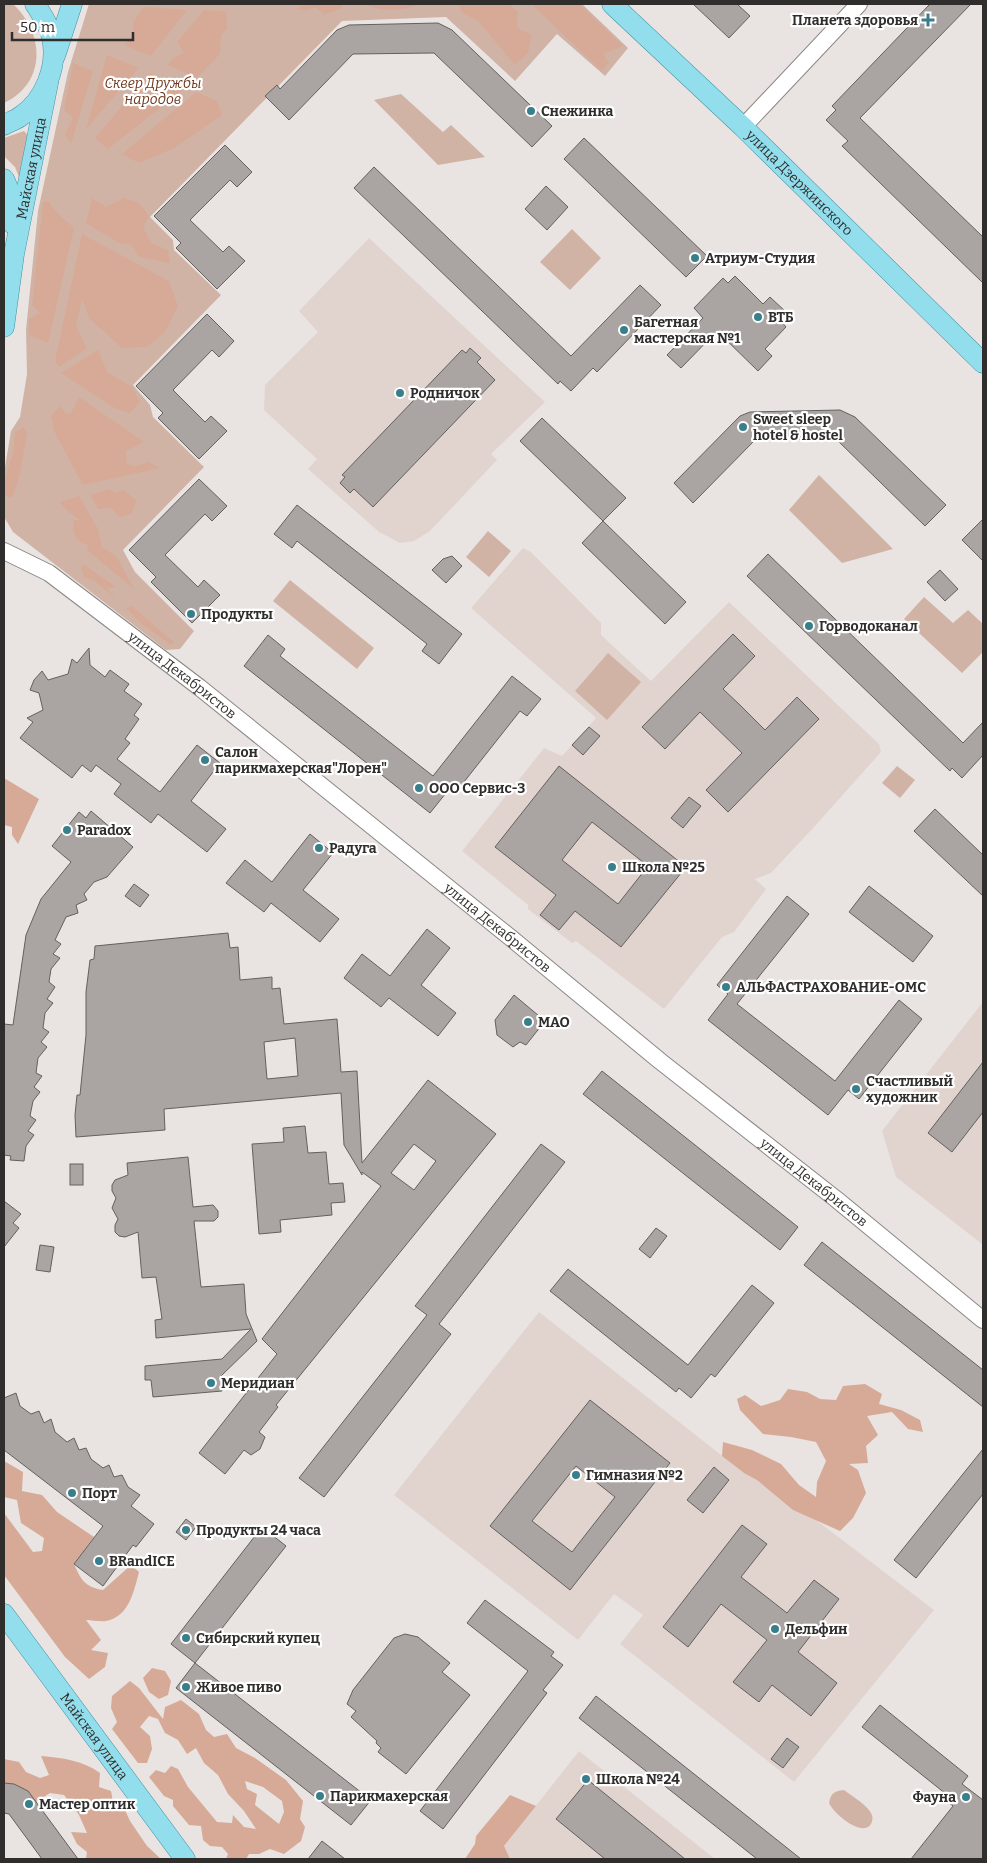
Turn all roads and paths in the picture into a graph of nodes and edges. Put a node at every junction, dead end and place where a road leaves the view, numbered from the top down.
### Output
1 (35, 4) edge
2 (72, 4) edge
3 (612, 4) edge
4 (859, 4) edge
5 (53, 60) junction
6 (48, 83) junction
7 (4, 125) edge
8 (743, 127) junction
9 (4, 179) edge
10 (14, 254) junction
11 (4, 327) edge
12 (983, 363) edge
13 (4, 551) edge
14 (983, 1320) edge
15 (4, 1614) edge
16 (185, 1859) edge

1 - 5 main road
2 - 5 main road
3 - 8 main road, улица Дзержинского
4 - 8 street
5 - 6 main road, Майская улица
6 - 7 main road
6 - 10 main road, Майская улица
8 - 12 main road, улица Дзержинского
9 - 10 main road, Майская улица
10 - 11 main road, Майская улица
13 - 14 street, улица Декабристов
15 - 16 main road, Майская улица

